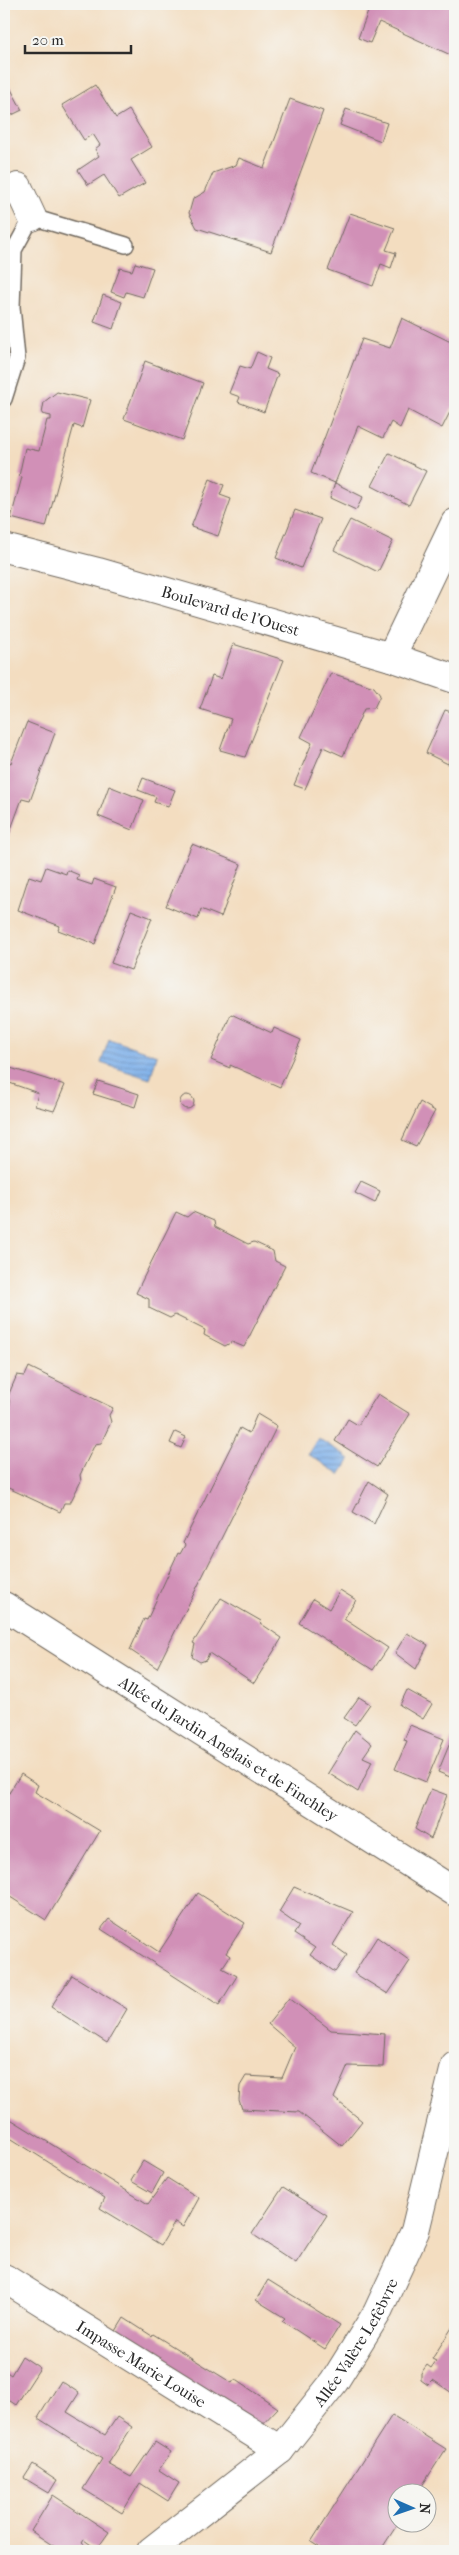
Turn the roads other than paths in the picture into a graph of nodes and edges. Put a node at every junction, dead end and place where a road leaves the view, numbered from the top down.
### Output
1 (18, 186) dead end
2 (32, 217) junction
3 (126, 246) dead end
4 (4, 399) edge
5 (455, 523) edge
6 (4, 548) edge
7 (391, 657) junction
8 (455, 679) edge
9 (4, 1606) edge
10 (455, 1892) edge
11 (455, 2066) edge
12 (4, 2278) edge
13 (280, 2450) junction
14 (151, 2551) edge

1 - 2 street
2 - 3 lane
2 - 4 lane
5 - 7 street
6 - 7 street, Boulevard de l'Ouest
7 - 8 street, Boulevard de l'Ouest
9 - 10 street, Allée du Jardin Anglais et de Finchley
11 - 13 street, Allée Valère Lefebvre
12 - 13 street, Impasse Marie Louise
13 - 14 street, Allée Valère Lefebvre

